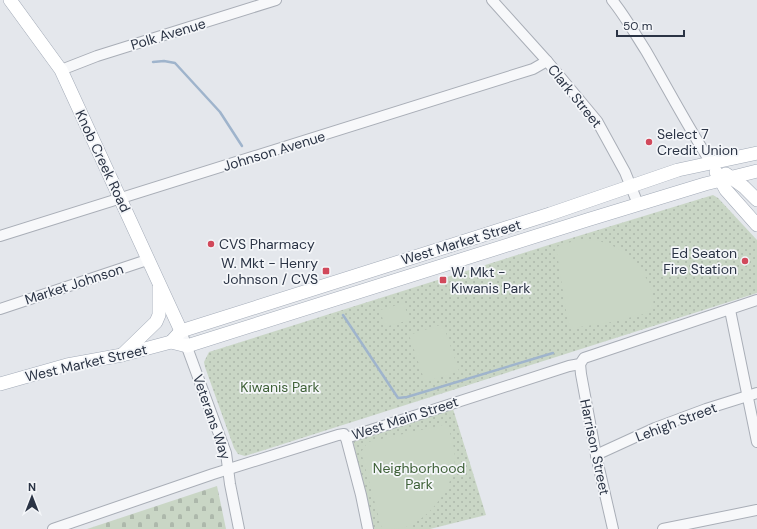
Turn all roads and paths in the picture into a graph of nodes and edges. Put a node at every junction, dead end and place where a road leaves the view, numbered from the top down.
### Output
1 (10, 0) edge
2 (276, 0) edge
3 (492, 0) edge
4 (612, 0) edge
5 (547, 61) junction
6 (61, 70) junction
7 (757, 153) edge
8 (711, 163) junction
9 (757, 171) edge
10 (725, 178) junction
11 (632, 186) junction
12 (120, 199) junction
13 (757, 200) edge
14 (638, 204) junction
15 (757, 225) edge
16 (0, 236) edge
17 (147, 260) junction
18 (159, 284) junction
19 (757, 300) edge
20 (0, 309) edge
21 (730, 310) junction
22 (181, 331) junction
23 (171, 342) junction
24 (187, 346) junction
25 (122, 355) junction
26 (580, 364) junction
27 (0, 384) edge
28 (753, 395) edge
29 (346, 438) junction
30 (757, 442) edge
31 (596, 455) junction
32 (229, 469) junction
33 (757, 510) edge
34 (53, 529) edge
35 (239, 529) edge
36 (368, 529) edge
37 (613, 529) edge
38 (663, 529) edge

1 - 6 main road, Knob Creek Road
2 - 6 street, Polk Avenue
3 - 5 street, Clark Street
4 - 8 street
5 - 11 street, Clark Street
5 - 12 street, Johnson Avenue
6 - 12 main road, Knob Creek Road
7 - 8 main road, West Market Street
8 - 10 main road
8 - 11 main road, West Market Street
9 - 10 main road, West Market Street
10 - 13 main road
10 - 14 main road, West Market Street
10 - 15 main road
11 - 14 street, Clark Street
11 - 22 main road, West Market Street
12 - 16 street, Johnson Avenue
12 - 17 main road, Knob Creek Road
14 - 24 main road, West Market Street
17 - 18 main road, Knob Creek Road
17 - 20 street, Market Johnson
18 - 22 main road, Knob Creek Road
18 - 25 main road
19 - 21 street, West Main Street
21 - 26 street, West Main Street
21 - 28 street
22 - 23 main road
22 - 24 street, Veterans Way
23 - 24 main road, West Market Street
23 - 25 main road, West Market Street
24 - 32 street, Veterans Way
25 - 27 main road, West Market Street
26 - 29 street, West Main Street
26 - 31 street, Harrison Street
28 - 30 street
28 - 31 street, Lehigh Street
29 - 32 street, West Main Street
29 - 36 street
31 - 37 street, Harrison Street
32 - 34 street, West Main Street
32 - 35 street, Veterans Way
33 - 38 street

